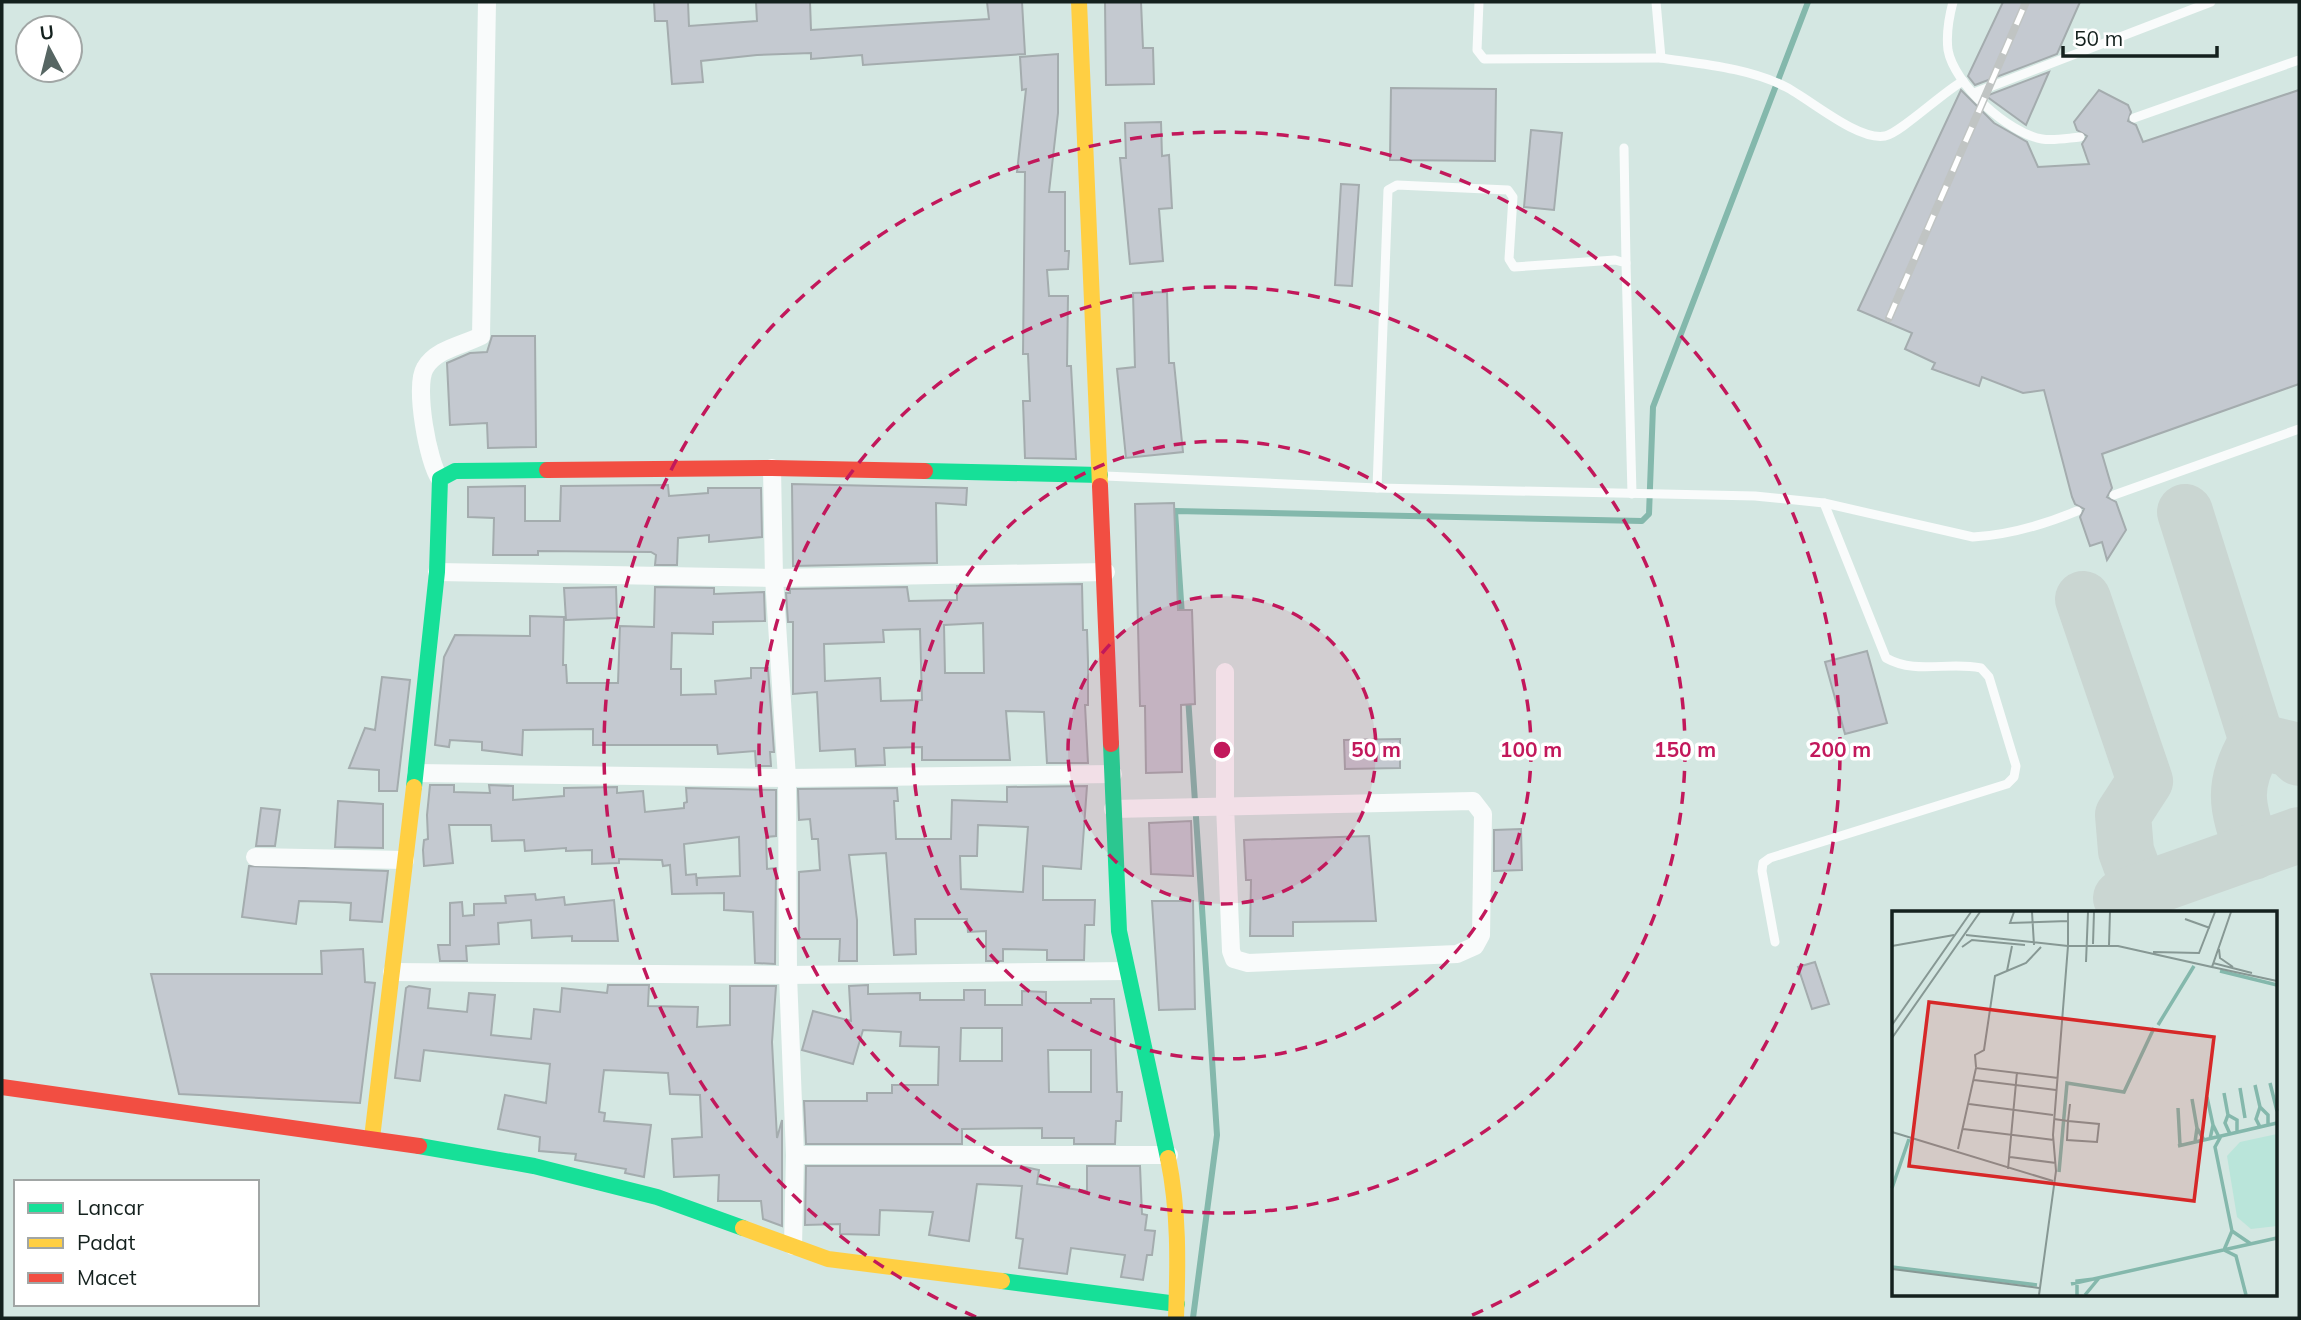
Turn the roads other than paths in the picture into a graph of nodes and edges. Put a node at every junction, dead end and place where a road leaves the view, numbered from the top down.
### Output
1 (488, 2) edge
2 (1079, 2) edge
3 (1479, 2) edge
4 (1656, 2) edge
5 (1953, 2) edge
6 (2211, 2) edge
7 (1661, 58) junction
8 (2299, 60) edge
9 (1964, 81) junction
10 (1974, 93) junction
11 (2134, 118) dead end
12 (2080, 137) dead end
13 (1624, 148) dead end
14 (1626, 263) junction
15 (2299, 429) edge
16 (772, 468) junction
17 (1100, 475) junction
18 (440, 479) junction
19 (1377, 488) junction
20 (1632, 494) junction
21 (2114, 495) dead end
22 (1824, 503) junction
23 (2077, 511) dead end
24 (437, 572) junction
25 (1106, 572) junction
26 (774, 578) junction
27 (1225, 672) dead end
28 (416, 773) junction
29 (1113, 774) junction
30 (787, 778) junction
31 (1223, 805) junction
32 (1113, 810) junction
33 (255, 858) dead end
34 (405, 860) junction
35 (1774, 942) dead end
36 (1126, 971) junction
37 (392, 972) junction
38 (788, 975) junction
39 (2, 1087) edge
40 (372, 1138) junction
41 (795, 1155) junction
42 (1168, 1155) junction
43 (793, 1246) junction
44 (1176, 1311) edge

1 - 18 street
2 - 17 main road
3 - 7 lane
4 - 7 lane
5 - 9 lane
6 - 10 lane
7 - 9 lane
8 - 11 lane
9 - 10 lane
10 - 12 lane
13 - 14 lane
14 - 19 lane
14 - 20 lane
15 - 21 lane
16 - 17 main road
16 - 18 main road
16 - 26 street
17 - 19 lane
17 - 25 main road
18 - 24 main road
19 - 20 lane
20 - 22 lane
22 - 23 lane
22 - 35 lane
24 - 26 street
24 - 28 main road
25 - 26 street
25 - 29 main road
26 - 30 street
27 - 31 street
28 - 30 street
28 - 34 main road
29 - 30 street
29 - 32 main road
30 - 38 street
31 - 31 street
31 - 32 street
32 - 36 main road
33 - 34 street
34 - 37 main road
36 - 38 street
36 - 42 main road
37 - 38 street
37 - 40 main road
38 - 41 street
39 - 40 main road
40 - 43 main road
41 - 42 street
41 - 43 street
42 - 44 main road
43 - 44 main road

